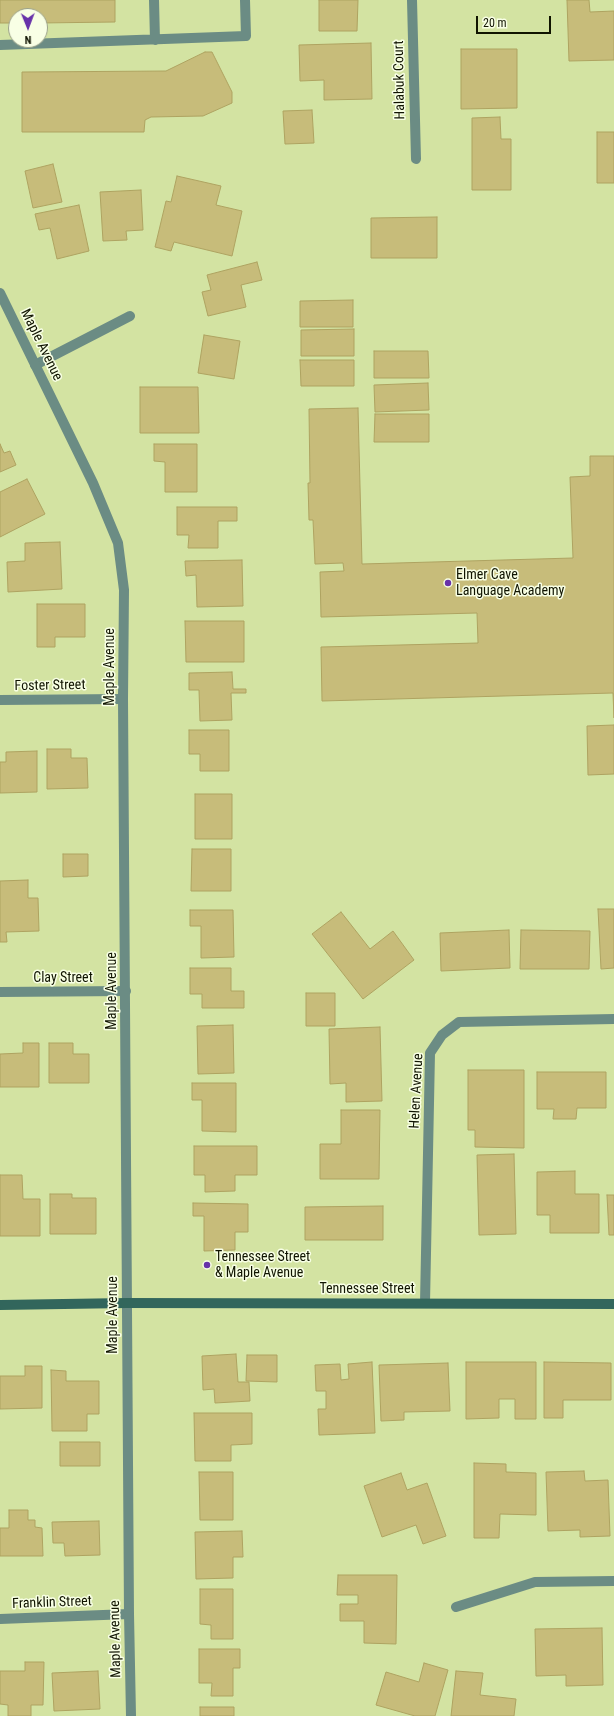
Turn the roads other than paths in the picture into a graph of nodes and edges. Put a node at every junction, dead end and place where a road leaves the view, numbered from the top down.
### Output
1 (154, 0) edge
2 (245, 0) edge
3 (412, 0) edge
4 (155, 40) junction
5 (0, 45) edge
6 (416, 159) dead end
7 (0, 292) edge
8 (130, 316) dead end
9 (35, 365) junction
10 (124, 699) junction
11 (0, 700) edge
12 (126, 991) junction
13 (0, 992) edge
14 (614, 1019) edge
15 (127, 1303) junction
16 (425, 1303) junction
17 (614, 1304) edge
18 (0, 1305) edge
19 (614, 1580) edge
20 (456, 1607) dead end
21 (129, 1614) junction
22 (0, 1619) edge
23 (131, 1716) edge

1 - 4 street
2 - 4 street
3 - 6 street, Halabuk Court
4 - 5 street
7 - 9 street, Maple Avenue
8 - 9 street
9 - 10 street, Maple Avenue
10 - 11 street, Foster Street
10 - 12 street, Maple Avenue
12 - 13 street, Clay Street
12 - 15 street, Maple Avenue
14 - 16 street, Helen Avenue
15 - 16 main road, Tennessee Street
15 - 18 main road, Tennessee Street
15 - 21 street, Maple Avenue
16 - 17 main road, Tennessee Street
19 - 20 street
21 - 22 street, Franklin Street
21 - 23 street, Maple Avenue

